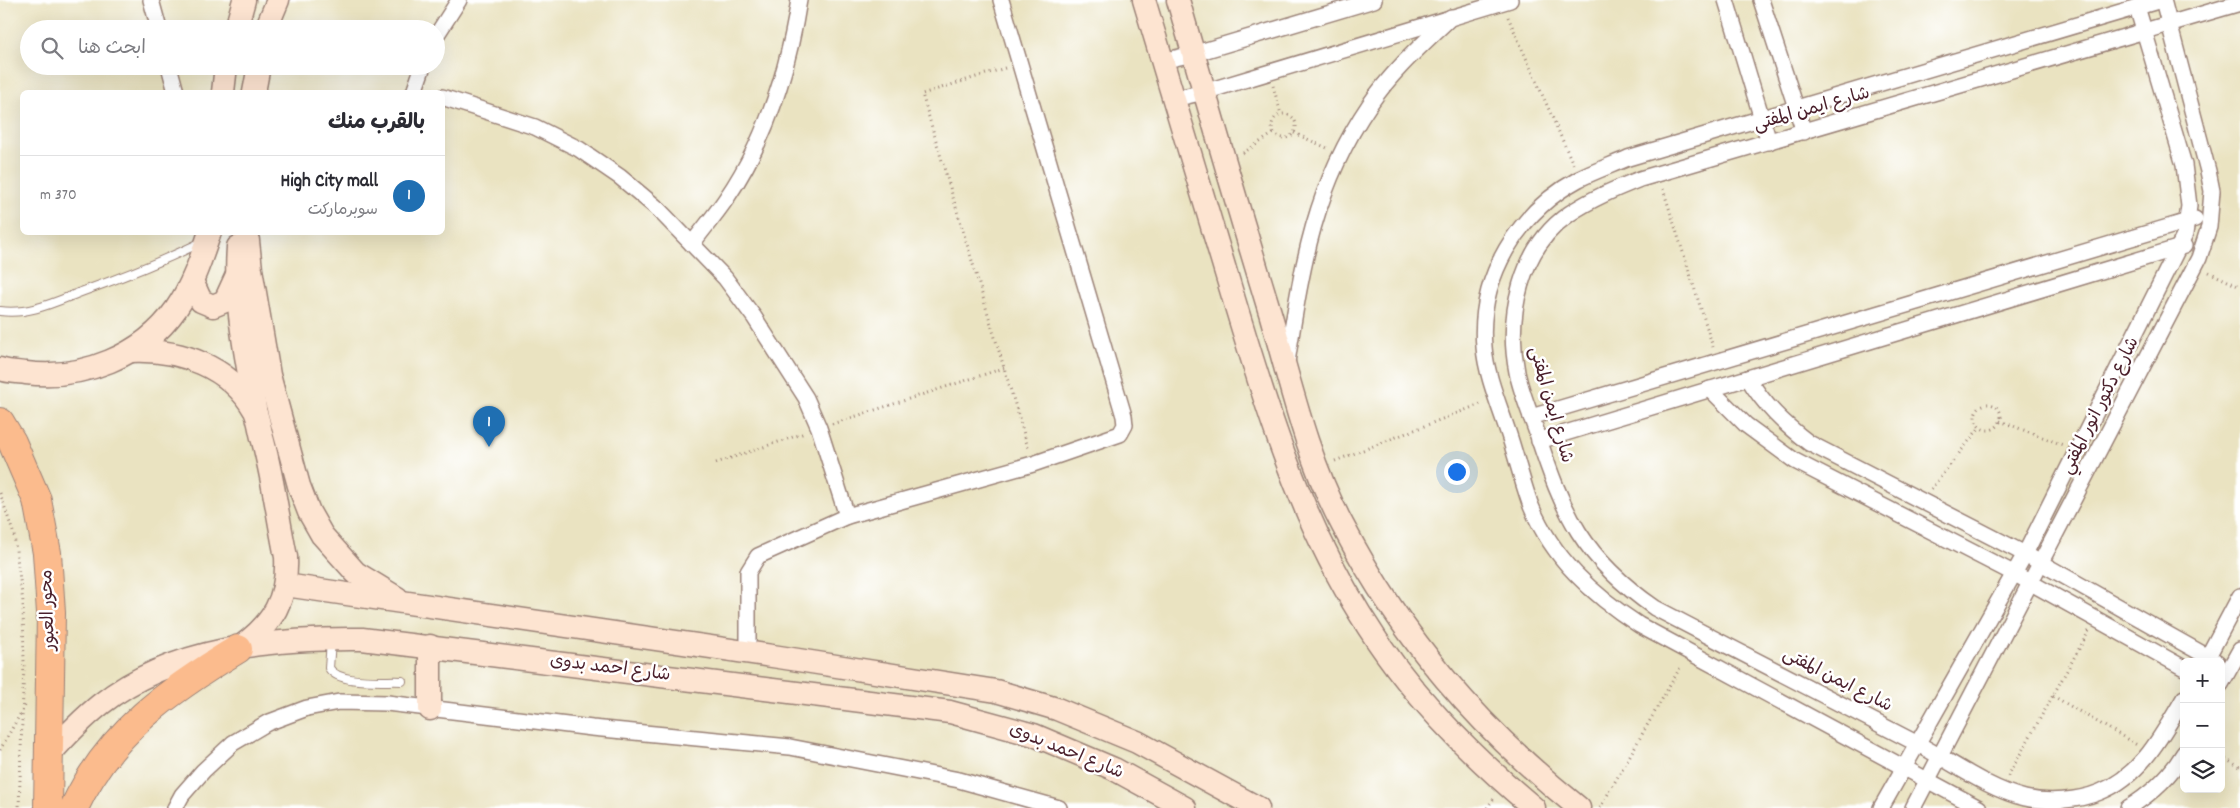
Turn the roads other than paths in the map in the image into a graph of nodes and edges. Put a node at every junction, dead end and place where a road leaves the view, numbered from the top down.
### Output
1 (151, 0) edge
2 (244, 0) edge
3 (278, 0) edge
4 (459, 0) edge
5 (799, 0) edge
6 (1001, 0) edge
7 (1144, 0) edge
8 (1178, 0) edge
9 (1374, 0) edge
10 (1726, 0) edge
11 (1761, 0) edge
12 (2162, 0) edge
13 (1506, 1) edge
14 (2240, 3) edge
15 (2137, 8) junction
16 (1451, 18) junction
17 (156, 20) edge
18 (238, 20) edge
19 (270, 20) edge
20 (445, 22) edge
21 (2170, 24) junction
22 (2145, 31) junction
23 (1193, 54) junction
24 (1162, 61) junction
25 (171, 75) edge
26 (225, 75) edge
27 (257, 75) edge
28 (422, 75) edge
29 (175, 90) edge
30 (223, 90) edge
31 (254, 90) edge
32 (419, 90) edge
33 (1204, 92) junction
34 (445, 98) edge
35 (1174, 99) junction
36 (1795, 107) junction
37 (1762, 117) junction
38 (1804, 132) junction
39 (1770, 142) junction
40 (2211, 214) junction
41 (2188, 221) junction
42 (209, 235) edge
43 (239, 235) edge
44 (247, 235) edge
45 (2206, 240) junction
46 (692, 244) junction
47 (2180, 247) junction
48 (2090, 250) junction
49 (2098, 272) junction
50 (236, 277) junction
51 (192, 281) junction
52 (0, 312) edge
53 (131, 351) junction
54 (0, 369) edge
55 (1286, 369) junction
56 (1748, 378) junction
57 (1710, 389) junction
58 (255, 412) junction
59 (1532, 417) junction
60 (0, 422) edge
61 (1539, 441) junction
62 (848, 516) junction
63 (2025, 554) junction
64 (2041, 563) junction
65 (2015, 574) junction
66 (2030, 582) junction
67 (285, 585) junction
68 (2240, 596) edge
69 (409, 604) junction
70 (331, 639) junction
71 (430, 646) junction
72 (238, 649) junction
73 (2240, 650) edge
74 (748, 653) junction
75 (2207, 658) edge
76 (2218, 658) edge
77 (2225, 658) edge
78 (2180, 666) edge
79 (402, 681) dead end
80 (2181, 703) edge
81 (430, 709) junction
82 (1916, 744) junction
83 (49, 755) junction
84 (1940, 756) junction
85 (2180, 760) edge
86 (1903, 768) junction
87 (1926, 781) junction
88 (48, 808) edge
89 (74, 808) edge
90 (175, 808) edge
91 (1059, 808) edge
92 (1185, 808) edge
93 (1258, 808) edge
94 (1534, 808) edge
95 (1579, 808) edge
96 (1880, 808) edge
97 (1913, 808) edge
98 (1979, 808) edge
99 (2128, 808) edge

1 - 17 street
2 - 18 street
3 - 19 street
4 - 20 street
5 - 46 street
6 - 62 street
7 - 24 street
8 - 23 street
9 - 23 street
10 - 37 street
11 - 36 street
12 - 15 street, شارع ايمن المفتى
12 - 21 street, شارع دكتور انور المفتي
13 - 16 street
14 - 21 street, شارع ايمن المفتى
15 - 22 street, شارع دكتور انور المفتي
15 - 36 street, شارع ايمن المفتى
16 - 33 street
16 - 55 street
21 - 22 street, شارع ايمن المفتى
21 - 40 street, شارع دكتور انور المفتي
22 - 38 street, شارع ايمن المفتى
22 - 41 street, شارع دكتور انور المفتي
23 - 24 street
23 - 33 street
24 - 35 street
25 - 29 street
26 - 30 street
27 - 31 street
28 - 32 street
33 - 35 street
33 - 55 street
34 - 46 street
35 - 94 street
36 - 37 street, شارع ايمن المفتى
36 - 38 street
37 - 39 street
37 - 86 street, شارع ايمن المفتى
38 - 39 street, شارع ايمن المفتى
39 - 59 street, شارع ايمن المفتى
40 - 41 street
40 - 45 street, شارع دكتور انور المفتي
41 - 47 street, شارع دكتور انور المفتي
41 - 48 street
42 - 51 street
42 - 52 lane
43 - 50 street
44 - 69 street
45 - 47 street
45 - 64 street, شارع دكتور انور المفتي
46 - 62 street
47 - 49 street
47 - 63 street, شارع دكتور انور المفتي
48 - 49 street
48 - 59 street
49 - 56 street
50 - 51 street
50 - 58 street
51 - 53 street
53 - 54 street
53 - 58 street
55 - 95 street
56 - 57 street
56 - 63 street
57 - 61 street
57 - 65 street
58 - 67 street
59 - 61 street, شارع ايمن المفتى
60 - 83 highway, محور العبور
61 - 82 street, شارع ايمن المفتى
62 - 74 street
63 - 64 street
63 - 65 street, شارع دكتور انور المفتي
64 - 66 street, شارع دكتور انور المفتي
64 - 75 street
65 - 66 street
65 - 82 street, شارع دكتور انور المفتي
66 - 78 street
66 - 84 street, شارع دكتور انور المفتي
67 - 69 street, شارع احمد بدوى
67 - 72 street
68 - 76 street
69 - 74 street, شارع احمد بدوى
70 - 71 street, شارع احمد بدوى
70 - 72 street, شارع احمد بدوى
70 - 79 lane
71 - 81 street
71 - 92 street, شارع احمد بدوى
72 - 83 street, شارع احمد بدوى
72 - 89 highway
73 - 77 street
74 - 93 street, شارع احمد بدوى
80 - 84 street, شارع ايمن المفتى
81 - 90 street
81 - 91 street
82 - 84 street, شارع ايمن المفتى
82 - 86 street, شارع دكتور انور المفتي
83 - 88 highway, محور العبور
84 - 87 street, شارع دكتور انور المفتي
85 - 99 street
86 - 87 street, شارع ايمن المفتى
86 - 96 street, شارع دكتور انور المفتي
87 - 97 street, شارع دكتور انور المفتي
87 - 98 street, شارع ايمن المفتى

